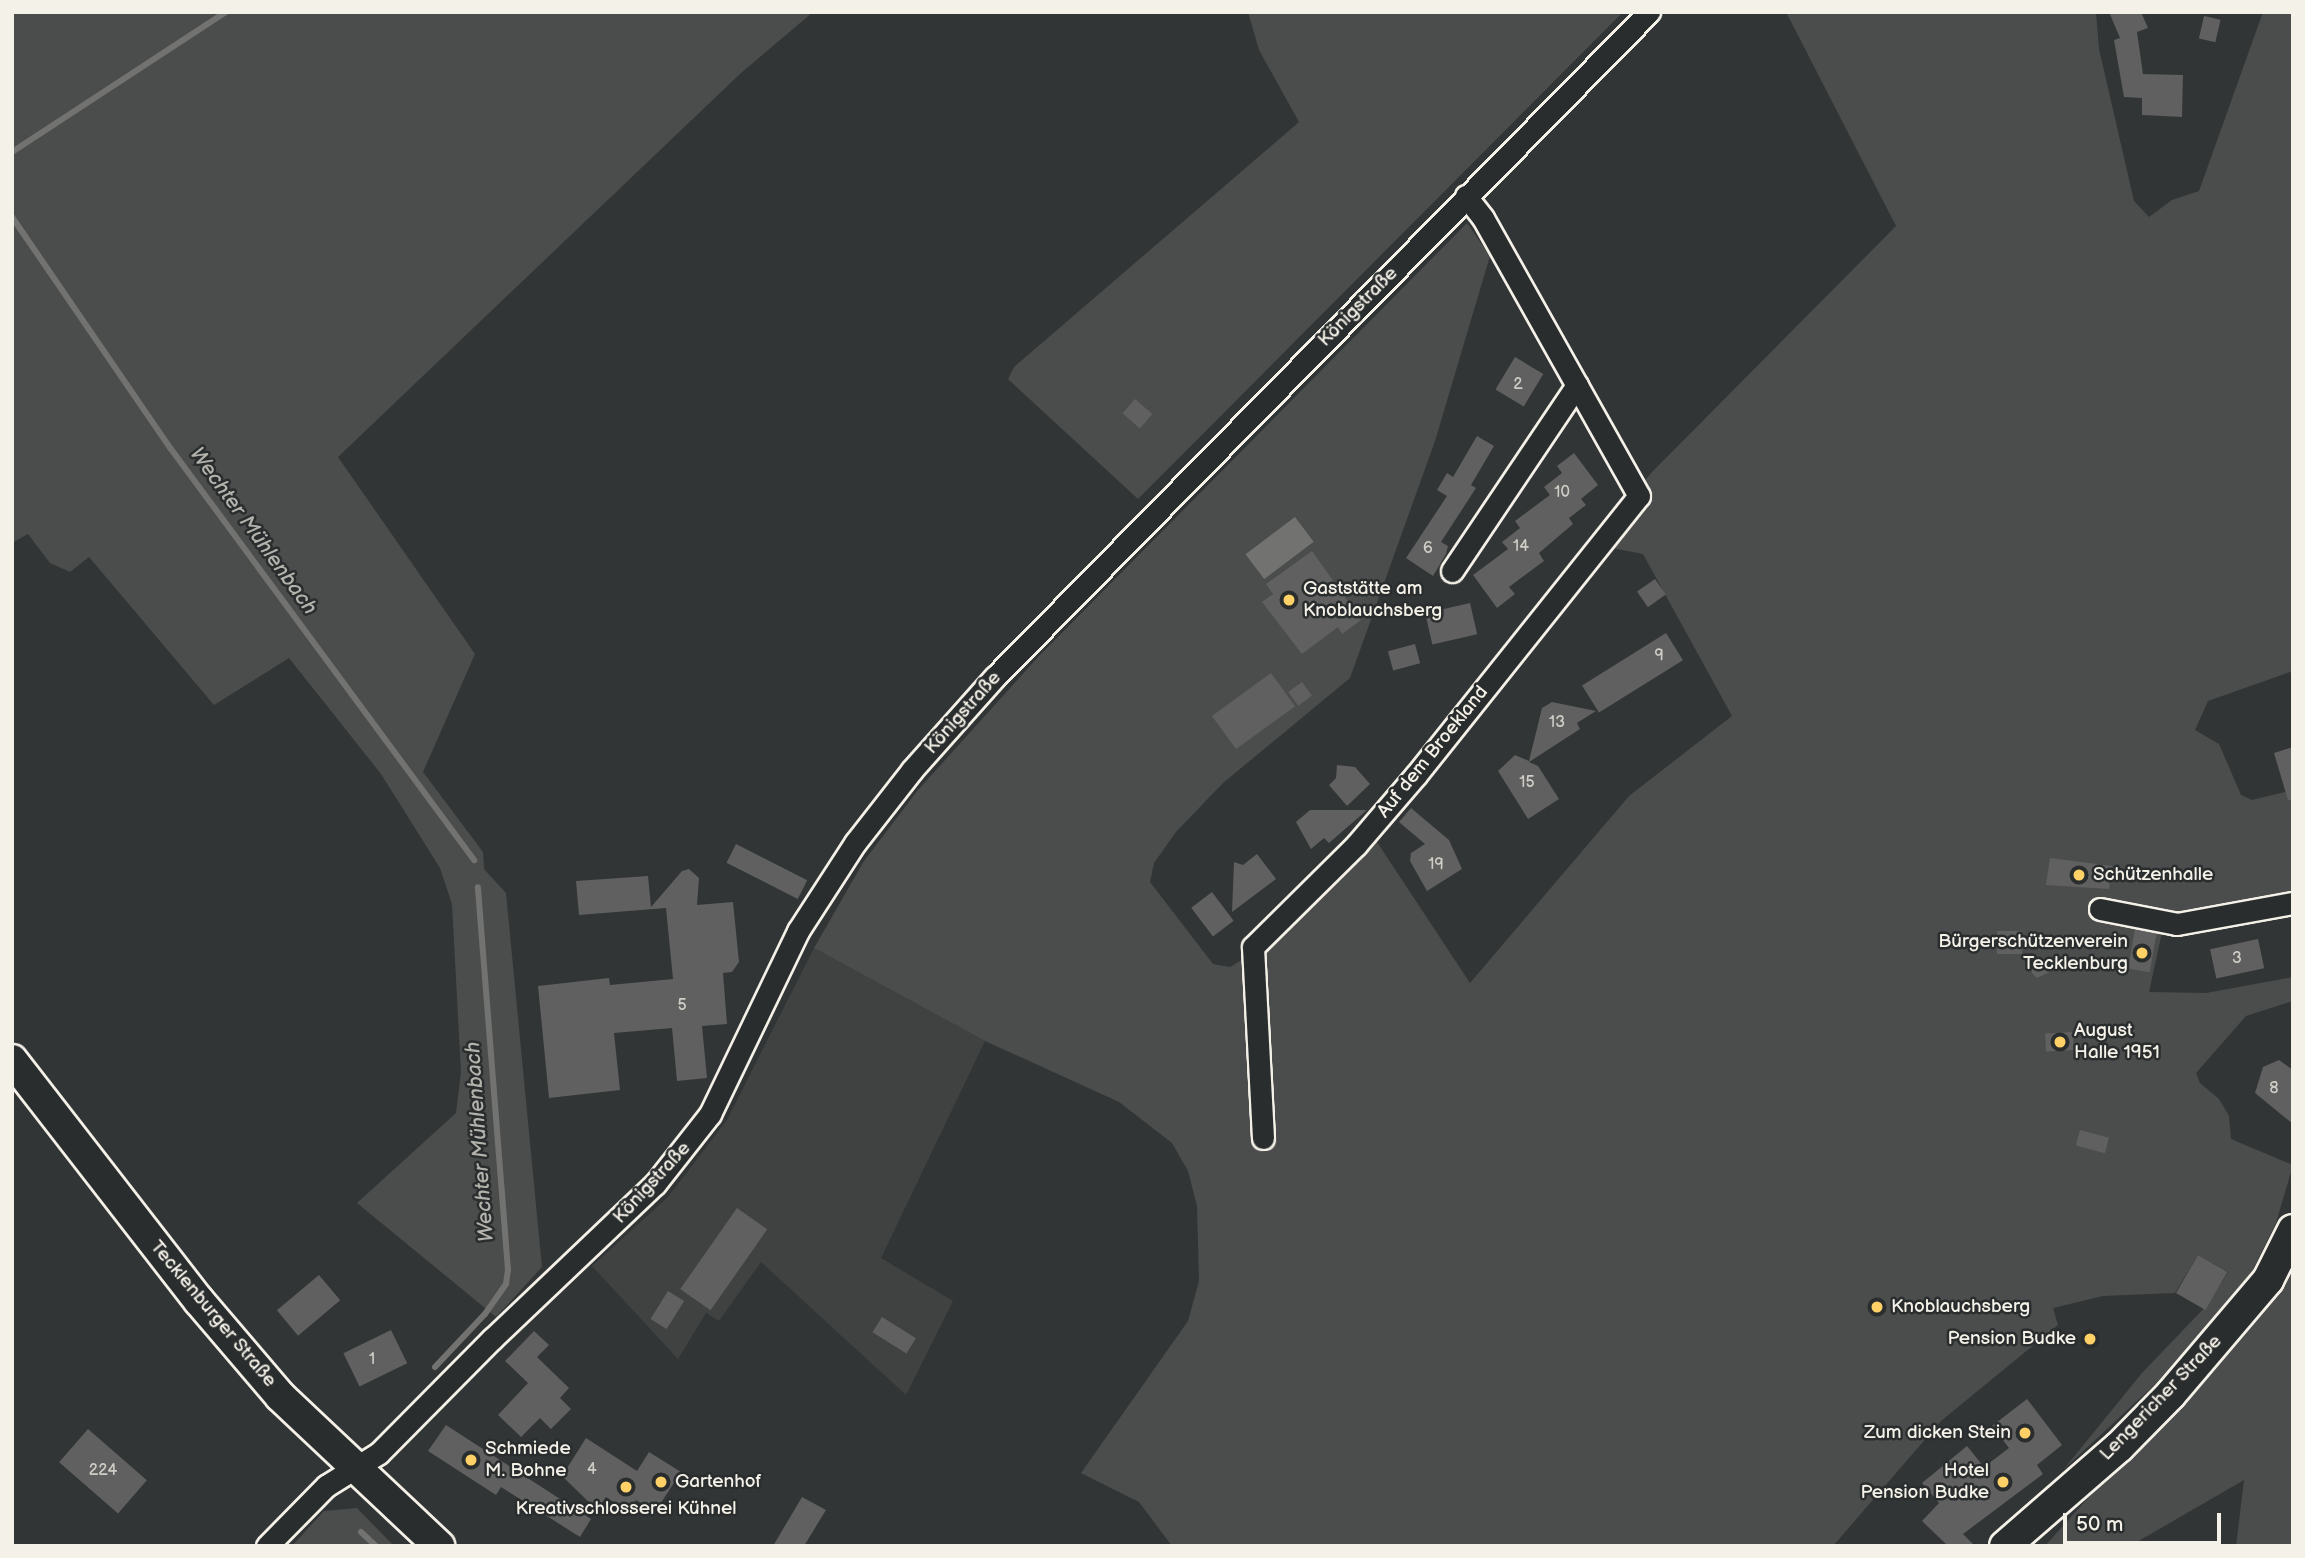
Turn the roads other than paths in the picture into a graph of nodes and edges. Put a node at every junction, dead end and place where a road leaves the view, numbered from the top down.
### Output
1 (1649, 12) edge
2 (1466, 197) junction
3 (1577, 384) junction
4 (1452, 570) dead end
5 (2293, 903) edge
6 (2100, 909) dead end
7 (12, 1060) edge
8 (1263, 1138) dead end
9 (2290, 1245) edge
10 (354, 1469) junction
11 (267, 1546) edge
12 (439, 1546) edge
13 (2005, 1546) edge

1 - 2 street, Königstraße
2 - 3 street, Auf dem Broekland
2 - 10 street, Königstraße
3 - 4 street
3 - 8 street, Auf dem Broekland
5 - 6 street
7 - 10 main road, Tecklenburger Straße
9 - 13 main road, Lengericher Straße
10 - 11 street, Königstraße
10 - 12 main road, Tecklenburger Straße

